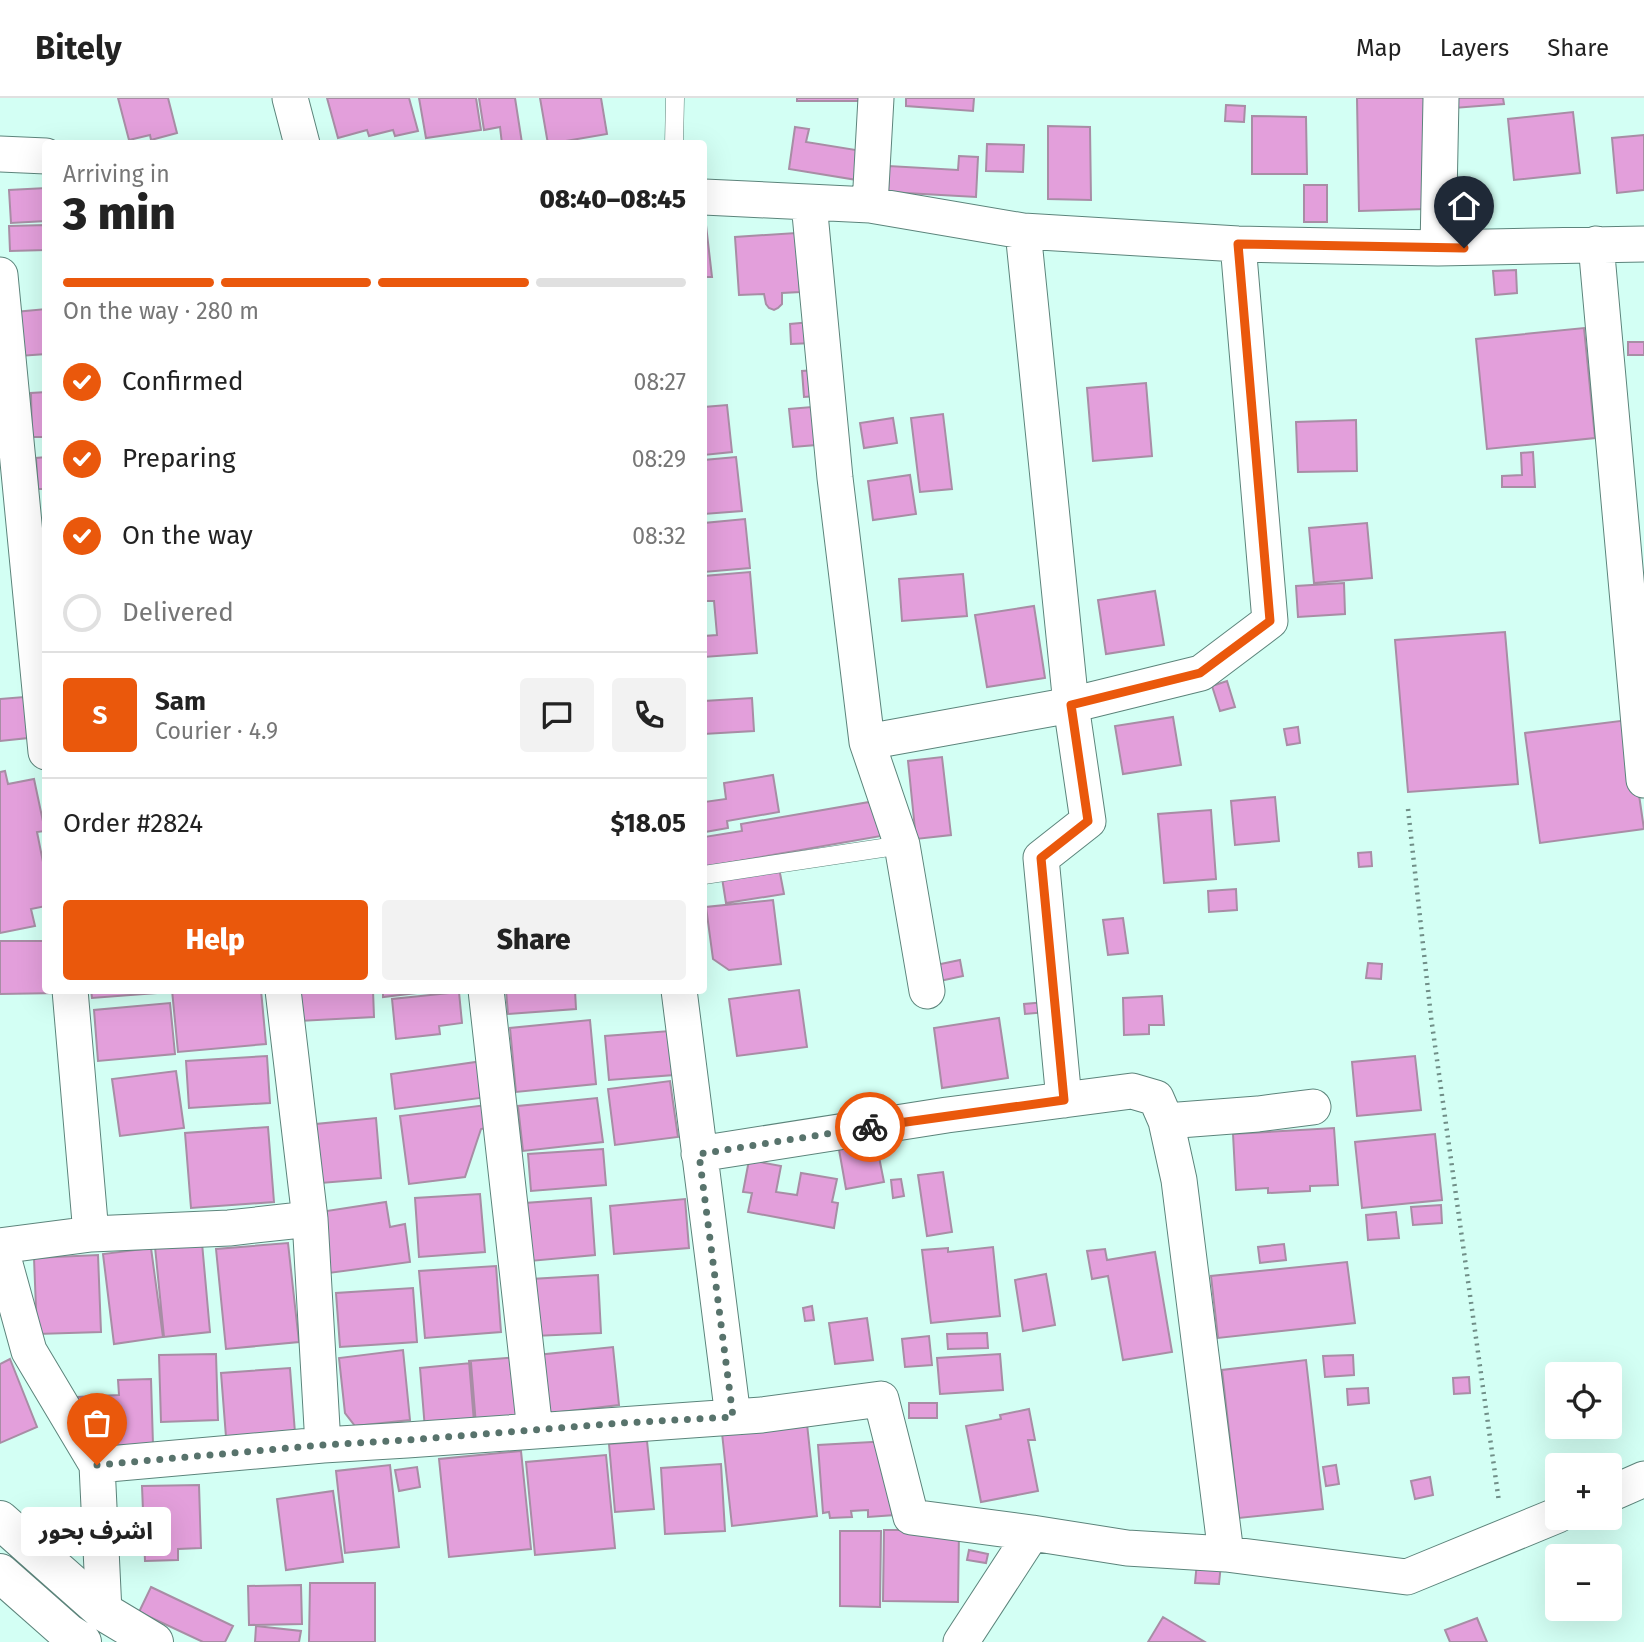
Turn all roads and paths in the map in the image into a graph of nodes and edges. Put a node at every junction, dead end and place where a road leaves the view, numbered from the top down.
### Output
1 (290, 98) edge
2 (675, 98) edge
3 (876, 98) edge
4 (1441, 98) edge
5 (301, 140) edge
6 (674, 140) edge
7 (0, 154) edge
8 (42, 156) edge
9 (707, 197) edge
10 (809, 203) junction
11 (870, 205) junction
12 (1023, 232) junction
13 (1238, 244) junction
14 (1596, 244) junction
15 (1644, 244) edge
16 (1438, 248) junction
17 (0, 275) edge
18 (25, 594) edge
19 (1071, 705) junction
20 (42, 722) edge
21 (867, 742) junction
22 (1644, 780) edge
23 (1408, 809) dead end
24 (902, 845) junction
25 (707, 875) edge
26 (927, 991) dead end
27 (70, 994) edge
28 (283, 994) edge
29 (486, 994) edge
30 (679, 994) edge
31 (1064, 1100) junction
32 (1313, 1107) dead end
33 (1166, 1121) junction
34 (699, 1154) junction
35 (310, 1219) junction
36 (91, 1234) junction
37 (0, 1246) edge
38 (733, 1417) junction
39 (535, 1431) junction
40 (323, 1445) junction
41 (97, 1465) junction
42 (1644, 1479) edge
43 (1622, 1488) edge
44 (0, 1520) edge
45 (1545, 1521) edge
46 (1032, 1532) junction
47 (1504, 1538) junction
48 (1226, 1554) junction
49 (0, 1573) edge
50 (104, 1612) junction
51 (82, 1642) edge
52 (154, 1642) edge
53 (961, 1642) edge

1 - 5 street
2 - 6 lane
3 - 11 street
4 - 16 street
7 - 8 street
9 - 10 street
10 - 11 street
10 - 21 street
11 - 12 street
12 - 13 street
12 - 19 street
13 - 16 street
13 - 19 street
14 - 15 street
14 - 16 street
14 - 22 street
17 - 18 street
18 - 20 street
19 - 21 street
19 - 31 street
21 - 24 street
23 - 47 path
24 - 25 lane
24 - 26 street
27 - 36 street
28 - 35 street
29 - 39 street
30 - 34 street
31 - 33 street
31 - 34 street
32 - 33 street
33 - 48 street
34 - 38 street
35 - 36 street
35 - 40 street
36 - 37 street
37 - 41 street
38 - 39 street
38 - 46 street
39 - 40 street
40 - 41 street
41 - 50 street
42 - 43 street
44 - 50 main road
45 - 47 street
46 - 48 street
46 - 53 street
47 - 48 street
49 - 51 main road
50 - 52 main road

